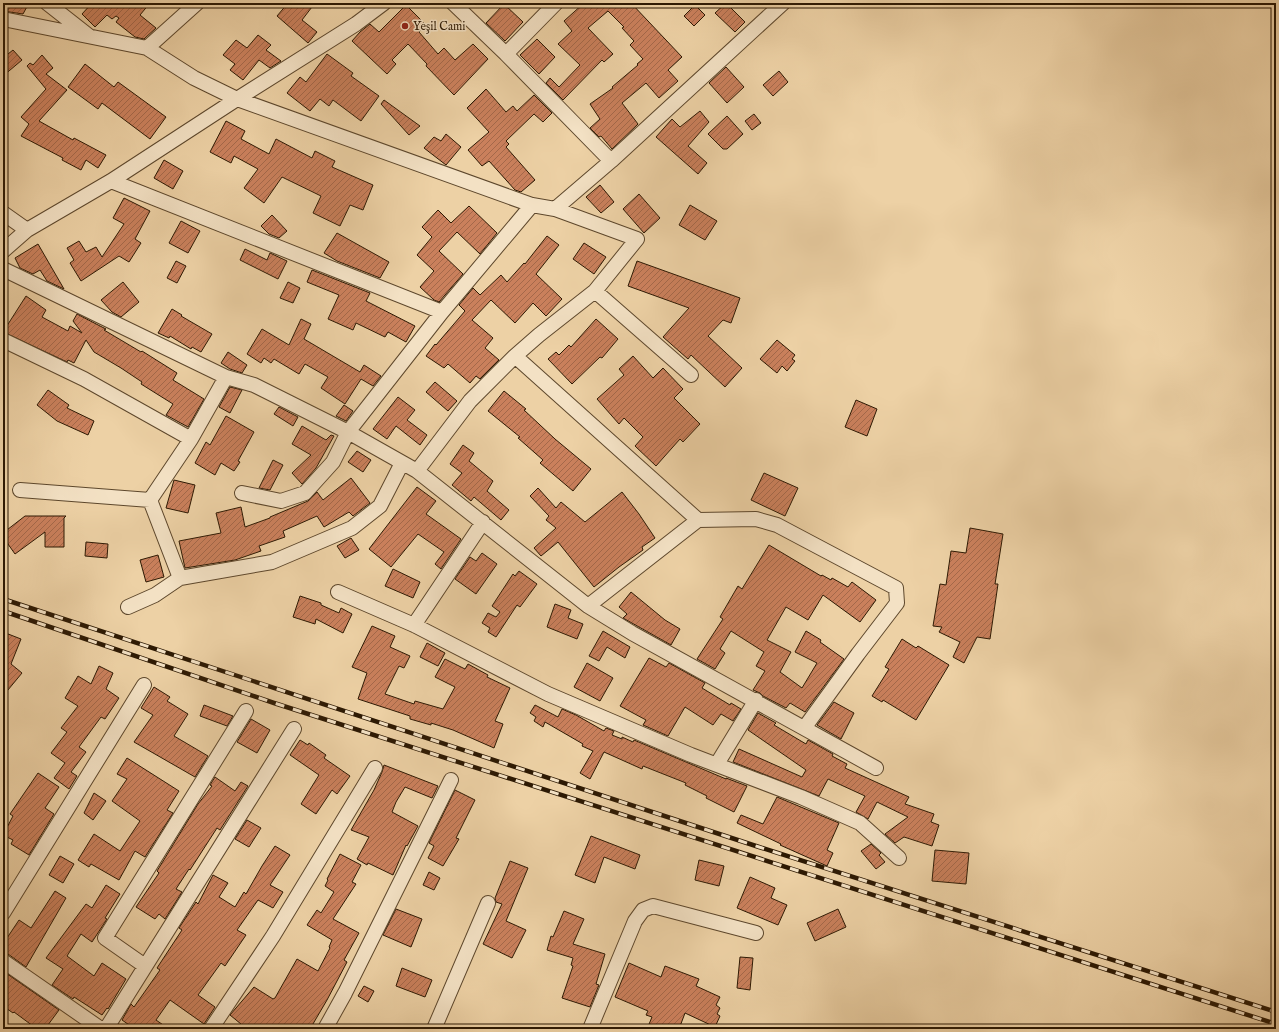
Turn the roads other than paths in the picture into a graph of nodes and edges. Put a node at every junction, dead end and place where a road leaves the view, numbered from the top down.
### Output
1 (47, 3) edge
2 (197, 3) edge
3 (384, 3) edge
4 (453, 3) edge
5 (556, 3) edge
6 (782, 3) edge
7 (3, 18) edge
8 (92, 38) junction
9 (147, 48) junction
10 (506, 54) junction
11 (237, 99) junction
12 (610, 161) junction
13 (111, 181) junction
14 (532, 205) junction
15 (555, 209) junction
16 (3, 213) edge
17 (27, 230) junction
18 (3, 251) edge
19 (3, 269) edge
20 (595, 291) junction
21 (442, 312) junction
22 (3, 340) edge
23 (515, 356) junction
24 (691, 375) dead end
25 (226, 377) junction
26 (348, 432) junction
27 (191, 439) junction
28 (402, 463) junction
29 (417, 471) junction
30 (20, 490) dead end
31 (242, 493) dead end
32 (150, 500) junction
33 (698, 520) junction
34 (483, 522) junction
35 (180, 578) junction
36 (338, 592) dead end
37 (588, 606) junction
38 (128, 607) dead end
39 (414, 625) junction
40 (144, 685) dead end
41 (756, 700) junction
42 (246, 711) dead end
43 (805, 727) junction
44 (294, 729) dead end
45 (717, 764) junction
46 (375, 768) dead end
47 (876, 768) dead end
48 (451, 780) dead end
49 (899, 858) dead end
50 (488, 903) dead end
51 (3, 914) edge
52 (756, 933) dead end
53 (3, 961) edge
54 (145, 966) junction
55 (101, 1029) edge
56 (106, 1029) edge
57 (212, 1029) edge
58 (325, 1029) edge
59 (434, 1029) edge
60 (590, 1029) edge

1 - 8 street
2 - 9 street
3 - 11 street
4 - 10 street
5 - 10 street
6 - 12 street
7 - 8 street
8 - 9 street
9 - 11 street
10 - 12 street
11 - 13 street
11 - 14 street
12 - 15 street
13 - 17 street
13 - 21 street
14 - 15 street
14 - 21 street
15 - 20 street
16 - 17 street
17 - 18 street
19 - 25 street
20 - 23 street
20 - 24 street
21 - 26 street
22 - 27 street
23 - 29 street
23 - 33 street
25 - 26 street
25 - 27 street
26 - 28 street
26 - 31 street
27 - 32 street
28 - 29 street
28 - 35 street
29 - 34 street
30 - 32 street
32 - 35 street
33 - 37 street
33 - 43 street
34 - 37 street
34 - 39 street
35 - 38 street
36 - 39 street
37 - 41 street
39 - 45 street
40 - 51 street
41 - 43 street
41 - 45 street
42 - 54 street
43 - 47 street
44 - 54 street
45 - 49 street
46 - 57 street
48 - 58 street
50 - 59 street
52 - 60 street
53 - 55 street
54 - 56 street

